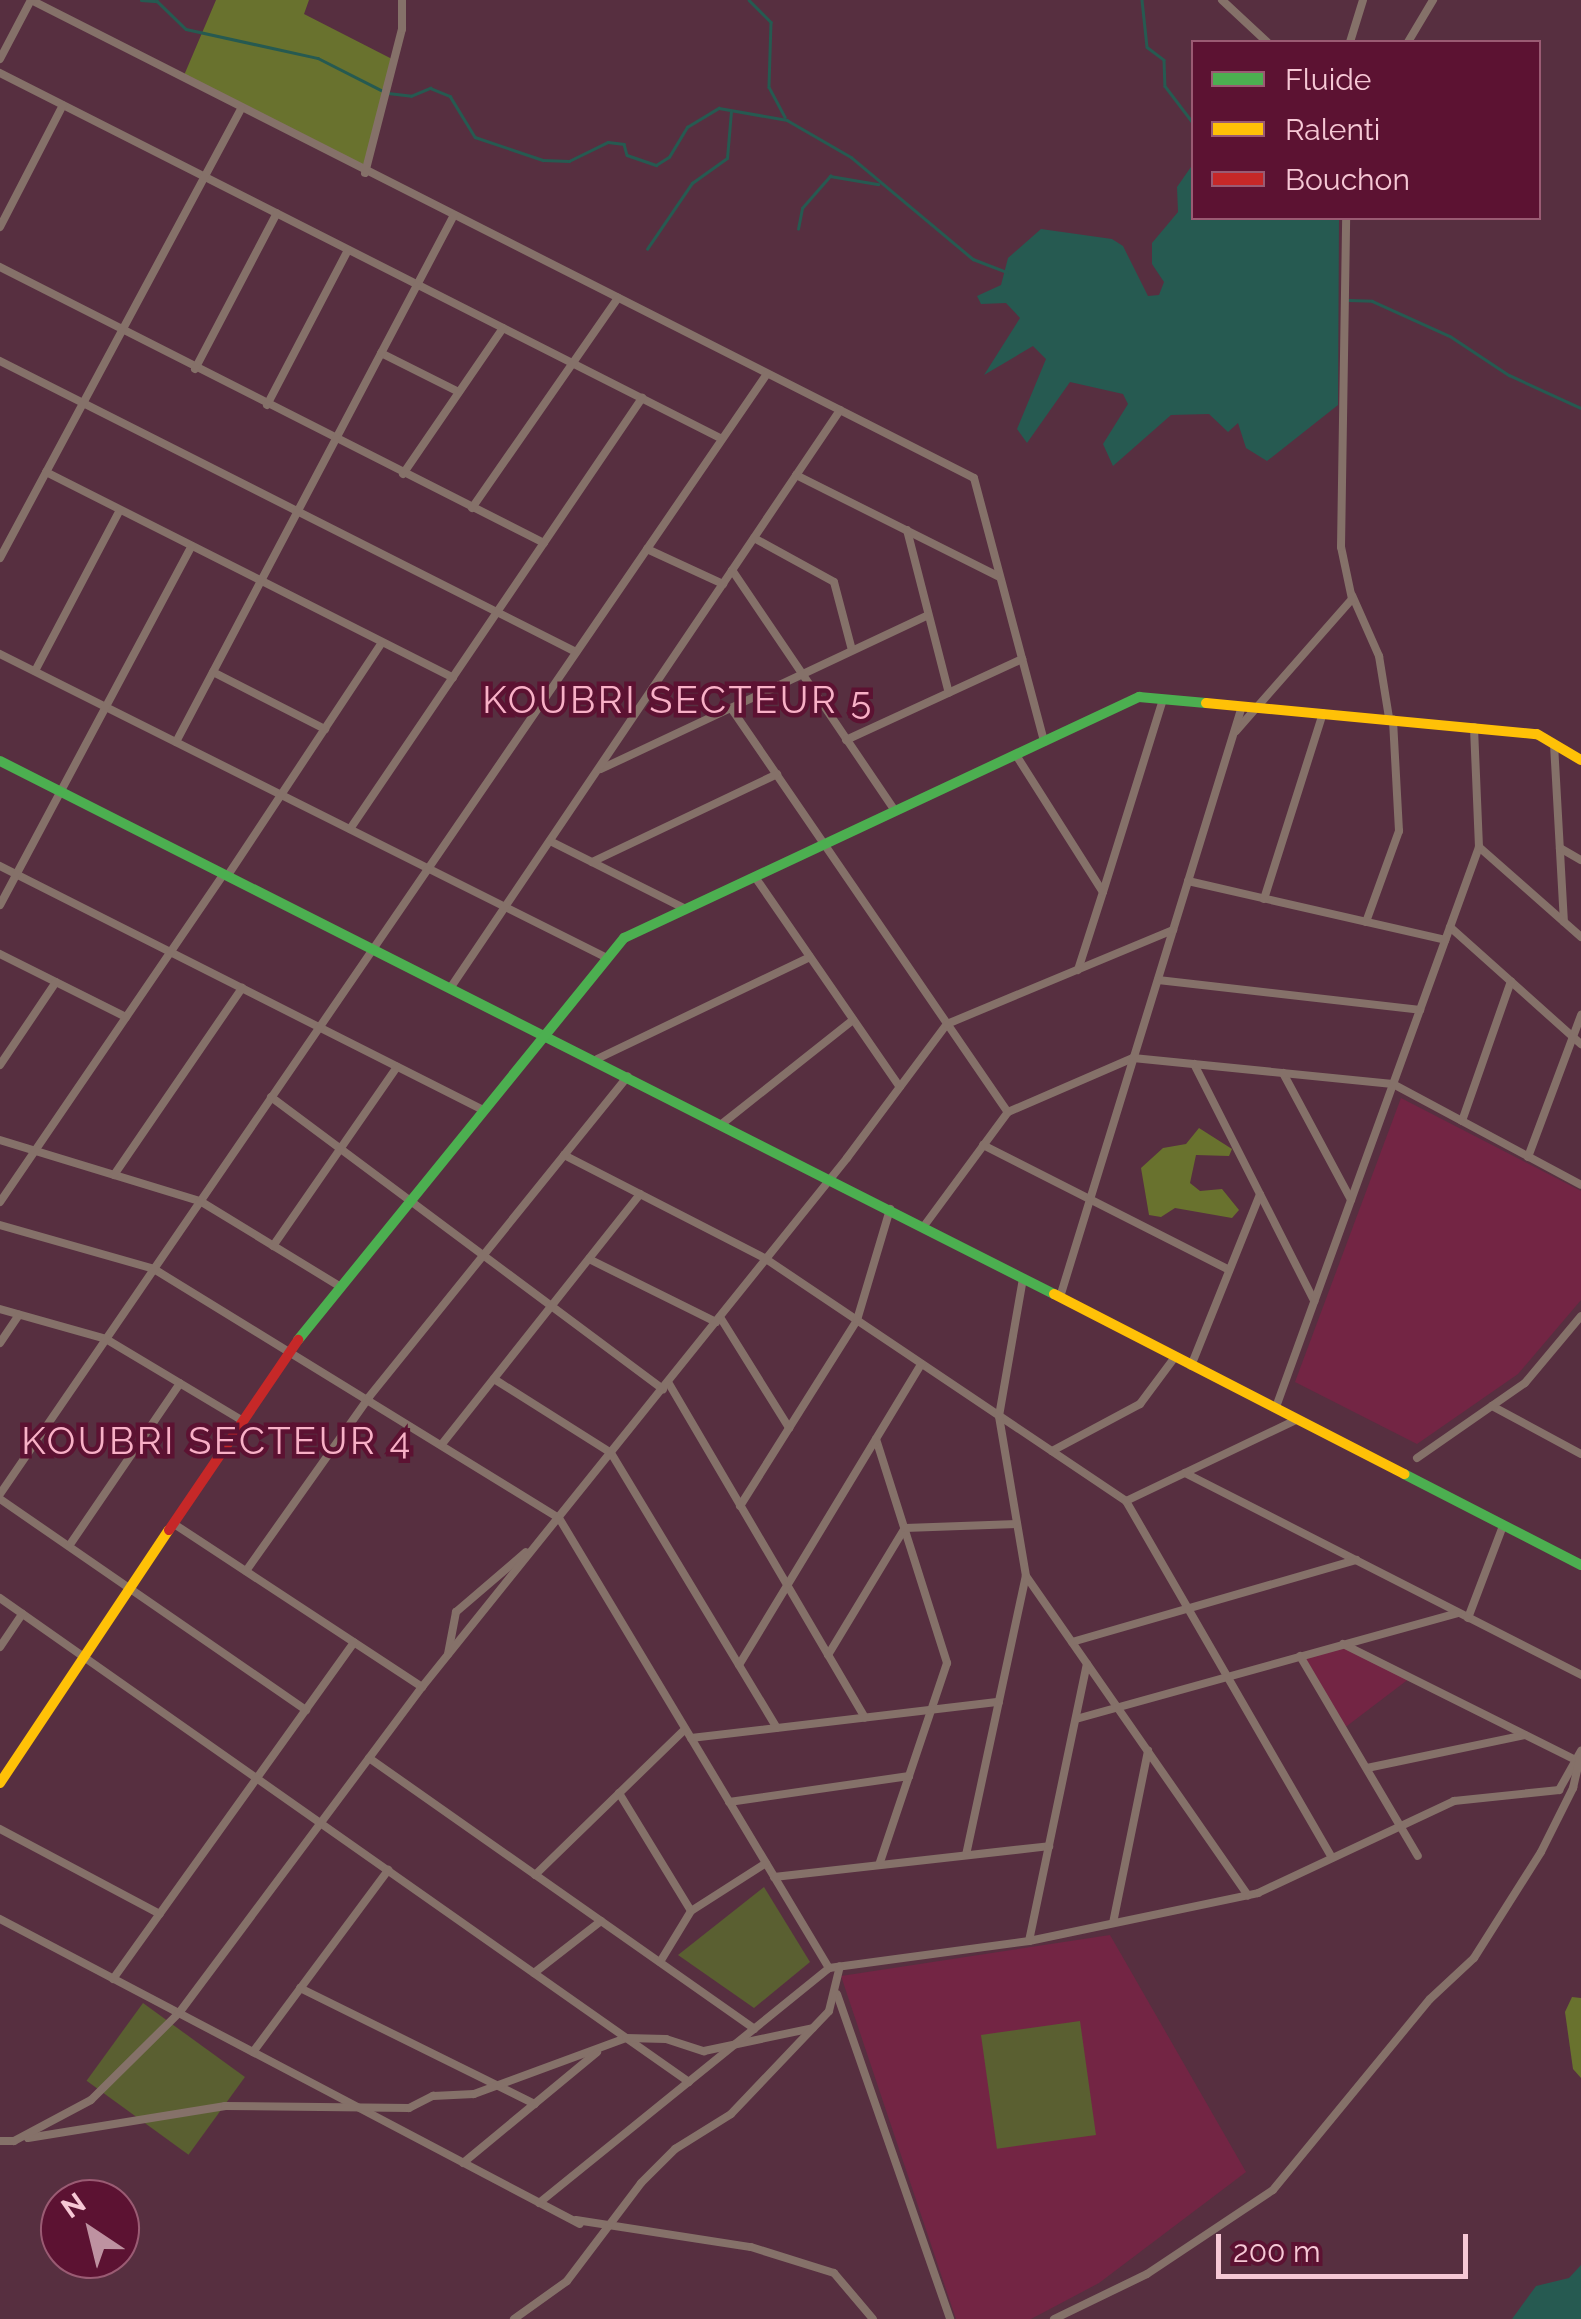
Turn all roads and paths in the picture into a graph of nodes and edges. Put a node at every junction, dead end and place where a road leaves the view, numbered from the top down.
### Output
1 (31, 0) edge
2 (402, 0) edge
3 (1222, 0) edge
4 (1363, 0) edge
5 (1433, 0) edge
6 (1265, 40) edge
7 (1351, 40) edge
8 (1409, 40) edge
9 (0, 59) edge
10 (0, 73) edge
11 (63, 105) junction
12 (240, 110) junction
13 (366, 173) junction
14 (204, 177) junction
15 (277, 214) junction
16 (454, 214) junction
17 (1346, 220) edge
18 (0, 227) edge
19 (348, 250) junction
20 (0, 268) edge
21 (417, 284) junction
22 (618, 298) junction
23 (502, 328) junction
24 (122, 331) junction
25 (381, 353) junction
26 (0, 360) edge
27 (572, 363) junction
28 (195, 368) junction
29 (767, 374) junction
30 (459, 392) junction
31 (642, 398) junction
32 (83, 403) junction
33 (266, 405) junction
34 (840, 410) junction
35 (722, 439) junction
36 (335, 440) junction
37 (46, 472) junction
38 (403, 474) junction
39 (796, 475) junction
40 (472, 508) junction
41 (120, 510) junction
42 (298, 511) junction
43 (906, 530) junction
44 (754, 538) junction
45 (544, 543) junction
46 (192, 546) junction
47 (647, 549) junction
48 (0, 558) edge
49 (732, 570) junction
50 (1000, 577) junction
51 (261, 581) junction
52 (723, 584) junction
53 (1352, 595) junction
54 (497, 612) junction
55 (928, 614) junction
56 (382, 642) junction
57 (852, 650) junction
58 (576, 652) junction
59 (0, 654) edge
60 (1022, 659) junction
61 (35, 672) junction
62 (213, 672) junction
63 (802, 674) junction
64 (453, 678) junction
65 (948, 692) junction
66 (1163, 699) junction
67 (1248, 706) junction
68 (107, 708) junction
69 (731, 708) junction
70 (1323, 713) junction
71 (1391, 718) junction
72 (1474, 727) junction
73 (324, 729) junction
74 (846, 740) junction
75 (176, 742) junction
76 (1044, 742) junction
77 (1554, 744) junction
78 (1016, 755) junction
79 (1581, 760) edge
80 (0, 762) edge
81 (597, 771) junction
82 (777, 774) junction
83 (61, 792) junction
84 (281, 795) junction
85 (895, 812) junction
86 (350, 829) junction
87 (550, 841) junction
88 (824, 844) junction
89 (1479, 847) junction
90 (1560, 848) junction
91 (1581, 860) edge
92 (592, 862) junction
93 (0, 866) edge
94 (428, 868) junction
95 (17, 874) junction
96 (226, 874) junction
97 (755, 877) junction
98 (1188, 882) junction
99 (1103, 892) junction
100 (1264, 899) junction
101 (0, 905) edge
102 (505, 907) junction
103 (686, 909) junction
104 (1366, 922) junction
105 (1564, 922) junction
106 (1450, 927) junction
107 (1173, 930) junction
108 (1581, 938) edge
109 (1446, 940) junction
110 (373, 948) junction
111 (171, 952) junction
112 (0, 954) edge
113 (810, 957) junction
114 (607, 958) junction
115 (1078, 970) junction
116 (1158, 980) junction
117 (56, 982) junction
118 (1511, 982) junction
119 (242, 988) junction
120 (451, 988) junction
121 (1420, 1010) junction
122 (1581, 1015) edge
123 (126, 1017) junction
124 (852, 1020) junction
125 (947, 1024) junction
126 (319, 1027) junction
127 (544, 1034) junction
128 (1573, 1037) junction
129 (1581, 1044) edge
130 (1133, 1058) junction
131 (596, 1060) junction
132 (1194, 1064) junction
133 (0, 1065) edge
134 (397, 1066) junction
135 (1283, 1073) junction
136 (628, 1076) junction
137 (1393, 1084) junction
138 (900, 1087) junction
139 (271, 1098) junction
140 (483, 1110) junction
141 (1008, 1112) junction
142 (1462, 1122) junction
143 (723, 1123) junction
144 (0, 1140) edge
145 (983, 1145) junction
146 (340, 1149) junction
147 (35, 1151) junction
148 (564, 1155) junction
149 (1528, 1157) junction
150 (114, 1175) junction
151 (830, 1179) junction
152 (1581, 1186) edge
153 (640, 1194) junction
154 (1260, 1194) junction
155 (1090, 1199) junction
156 (1351, 1200) junction
157 (200, 1201) junction
158 (410, 1201) junction
159 (0, 1202) edge
160 (890, 1209) junction
161 (0, 1225) edge
162 (924, 1226) junction
163 (273, 1246) junction
164 (484, 1255) junction
165 (589, 1258) junction
166 (766, 1259) junction
167 (154, 1269) junction
168 (1229, 1270) junction
169 (1023, 1278) junction
170 (341, 1288) junction
171 (1060, 1297) junction
172 (1314, 1302) junction
173 (552, 1306) junction
174 (0, 1309) edge
175 (20, 1314) junction
176 (1581, 1316) edge
177 (718, 1320) junction
178 (856, 1320) junction
179 (106, 1339) junction
180 (0, 1343) edge
181 (290, 1350) junction
182 (1174, 1357) junction
183 (922, 1364) junction
184 (1191, 1366) junction
185 (494, 1379) junction
186 (180, 1383) junction
187 (665, 1386) junction
188 (369, 1398) junction
189 (1492, 1406) junction
190 (1275, 1410) junction
191 (999, 1416) junction
192 (1296, 1420) junction
193 (243, 1421) junction
194 (789, 1428) junction
195 (876, 1439) junction
196 (442, 1444) junction
197 (1052, 1451) junction
198 (611, 1453) junction
199 (1581, 1454) edge
200 (1416, 1458) dead end
201 (1185, 1473) junction
202 (0, 1496) edge
203 (1126, 1501) junction
204 (740, 1506) junction
205 (559, 1518) junction
206 (174, 1524) junction
207 (1018, 1524) junction
208 (1503, 1526) junction
209 (904, 1528) junction
210 (538, 1544) junction
211 (69, 1546) junction
212 (1356, 1560) junction
213 (1581, 1566) edge
214 (246, 1572) junction
215 (1026, 1576) junction
216 (787, 1585) junction
217 (130, 1589) junction
218 (0, 1598) edge
219 (1188, 1609) junction
220 (1458, 1612) junction
221 (22, 1614) junction
222 (1468, 1618) junction
223 (354, 1642) junction
224 (1072, 1642) junction
225 (1343, 1644) junction
226 (0, 1646) edge
227 (448, 1654) junction
228 (828, 1655) junction
229 (1300, 1656) junction
230 (84, 1657) junction
231 (739, 1664) junction
232 (1088, 1664) junction
233 (1581, 1676) edge
234 (1227, 1677) junction
235 (422, 1687) junction
236 (999, 1702) junction
237 (1117, 1707) junction
238 (306, 1710) junction
239 (932, 1710) junction
240 (865, 1718) junction
241 (1076, 1718) junction
242 (777, 1728) junction
243 (686, 1729) junction
244 (1525, 1734) junction
245 (691, 1738) junction
246 (1148, 1752) junction
247 (1579, 1755) edge
248 (369, 1758) junction
249 (1367, 1768) junction
250 (909, 1776) junction
251 (257, 1778) junction
252 (1578, 1778) edge
253 (0, 1782) edge
254 (1562, 1785) junction
255 (619, 1793) junction
256 (729, 1802) junction
257 (320, 1823) junction
258 (1400, 1825) junction
259 (0, 1829) edge
260 (1049, 1846) junction
261 (966, 1855) junction
262 (1418, 1856) dead end
263 (1332, 1858) junction
264 (766, 1864) junction
265 (878, 1865) junction
266 (388, 1870) junction
267 (535, 1875) junction
268 (774, 1877) junction
269 (1248, 1895) junction
270 (691, 1911) junction
271 (160, 1914) junction
272 (0, 1919) edge
273 (601, 1921) junction
274 (1113, 1923) junction
275 (1028, 1940) junction
276 (660, 1962) junction
277 (840, 1966) junction
278 (828, 1968) junction
279 (534, 1973) junction
280 (114, 1979) junction
281 (300, 1988) junction
282 (837, 1994) junction
283 (179, 2014) junction
284 (812, 2028) junction
285 (754, 2029) junction
286 (623, 2036) junction
287 (605, 2046) junction
288 (728, 2049) junction
289 (253, 2052) junction
290 (688, 2082) junction
291 (494, 2083) junction
292 (535, 2104) junction
293 (356, 2107) junction
294 (0, 2141) edge
295 (14, 2141) junction
296 (463, 2163) junction
297 (539, 2203) junction
298 (570, 2220) junction
299 (580, 2224) dead end
300 (612, 2224) junction
301 (514, 2319) edge
302 (873, 2319) edge
303 (950, 2319) edge
304 (1054, 2319) edge

1 - 9 street
1 - 12 street
2 - 13 street
3 - 6 street
4 - 7 street
5 - 8 street
10 - 11 street
11 - 14 street
11 - 18 street
12 - 13 street
12 - 14 street
13 - 16 street
14 - 15 street
14 - 24 street
15 - 19 street
15 - 28 street
16 - 21 street
16 - 22 street
17 - 53 street
19 - 21 street
19 - 33 street
20 - 24 street
21 - 23 street
21 - 25 street
22 - 27 street
22 - 29 street
23 - 27 street
23 - 30 street
24 - 28 street
24 - 32 street
25 - 30 street
25 - 36 street
26 - 32 street
27 - 31 street
27 - 40 street
28 - 33 street
29 - 34 street
29 - 35 street
30 - 38 street
31 - 35 street
31 - 45 street
32 - 37 street
32 - 42 street
33 - 36 street
34 - 39 street
34 - 50 street
35 - 47 street
36 - 38 street
36 - 42 street
37 - 41 street
37 - 48 street
38 - 40 street
39 - 43 street
39 - 44 street
40 - 45 street
41 - 46 street
41 - 61 street
42 - 51 street
42 - 54 street
43 - 50 street
43 - 55 street
44 - 49 street
44 - 57 street
45 - 54 street
46 - 51 street
46 - 68 street
47 - 52 street
47 - 58 street
49 - 52 street
49 - 63 street
50 - 60 street
51 - 56 street
51 - 62 street
52 - 81 street
53 - 67 street
53 - 71 street
54 - 58 street
54 - 64 street
55 - 57 street
55 - 65 street
56 - 64 street
56 - 73 street
57 - 63 street
58 - 94 street
59 - 61 street
60 - 65 street
60 - 76 street
61 - 68 street
62 - 73 street
62 - 75 street
63 - 69 street
63 - 74 street
64 - 86 street
65 - 74 street
66 - 67 main road
66 - 76 main road
66 - 99 street
67 - 70 main road
67 - 98 street
68 - 75 street
68 - 83 street
69 - 81 street
69 - 82 street
70 - 71 main road
70 - 100 street
71 - 72 main road
71 - 104 street
72 - 77 main road
72 - 89 street
73 - 84 street
74 - 85 street
75 - 84 street
76 - 78 main road
77 - 79 main road
77 - 90 street
78 - 85 main road
78 - 99 street
80 - 83 main road
81 - 87 street
82 - 88 street
82 - 92 street
83 - 95 street
83 - 96 main road
84 - 86 street
84 - 96 street
85 - 88 main road
86 - 94 street
87 - 92 street
87 - 102 street
88 - 97 main road
88 - 125 street
89 - 105 street
89 - 106 street
90 - 91 street
90 - 105 street
92 - 103 street
93 - 95 street
94 - 102 street
94 - 110 street
95 - 101 street
95 - 111 street
96 - 110 main road
96 - 111 street
97 - 103 main road
97 - 113 street
98 - 100 street
98 - 107 street
99 - 115 street
100 - 104 street
102 - 114 street
102 - 120 street
103 - 114 main road
104 - 109 street
105 - 108 street
106 - 109 street
106 - 118 street
107 - 115 street
107 - 116 street
109 - 121 street
110 - 120 main road
110 - 126 street
111 - 119 street
111 - 123 street
112 - 117 street
113 - 124 street
113 - 131 street
114 - 127 main road
115 - 125 street
116 - 121 street
116 - 130 street
117 - 123 street
117 - 133 street
118 - 128 street
118 - 142 street
119 - 126 street
119 - 150 street
120 - 127 main road
121 - 137 street
122 - 128 street
123 - 147 street
124 - 138 street
124 - 143 street
125 - 138 street
125 - 141 street
126 - 134 street
126 - 139 street
127 - 131 main road
127 - 140 main road
128 - 129 street
128 - 149 street
130 - 132 street
130 - 141 street
130 - 155 street
131 - 136 main road
132 - 135 street
132 - 154 street
134 - 140 street
134 - 146 street
135 - 137 street
135 - 156 street
136 - 143 main road
136 - 148 street
137 - 142 street
137 - 156 street
138 - 151 street
139 - 146 street
139 - 157 street
140 - 158 main road
141 - 145 street
142 - 149 street
143 - 151 main road
144 - 147 street
145 - 155 street
145 - 162 street
146 - 158 street
146 - 163 street
147 - 150 street
147 - 159 street
148 - 153 street
148 - 164 street
149 - 152 street
150 - 157 street
151 - 160 main road
151 - 166 street
153 - 165 street
153 - 166 street
154 - 168 street
154 - 172 street
155 - 168 street
155 - 171 street
156 - 172 street
157 - 163 street
157 - 167 street
158 - 164 street
158 - 170 main road
160 - 162 main road
160 - 178 street
161 - 167 street
162 - 169 main road
163 - 170 street
164 - 173 street
164 - 188 street
165 - 173 street
165 - 177 street
166 - 177 street
166 - 178 street
167 - 179 street
167 - 181 street
168 - 184 street
169 - 171 main road
169 - 191 street
170 - 181 main road
171 - 182 main road
172 - 190 street
173 - 185 street
173 - 187 street
174 - 175 street
175 - 179 street
175 - 180 street
176 - 189 street
177 - 187 street
177 - 194 street
178 - 183 street
178 - 194 street
179 - 186 street
179 - 202 street
181 - 188 street
181 - 193 main road
182 - 184 main road
182 - 197 street
183 - 191 street
183 - 195 street
184 - 190 main road
185 - 196 street
185 - 198 street
186 - 193 street
186 - 211 street
187 - 198 street
187 - 204 street
188 - 196 street
188 - 214 street
189 - 199 street
189 - 200 street
190 - 192 main road
191 - 197 street
191 - 207 street
192 - 201 street
192 - 208 main road
193 - 206 main road
194 - 204 street
195 - 209 street
195 - 216 street
196 - 205 street
197 - 203 street
198 - 205 street
198 - 231 street
201 - 203 street
201 - 212 street
202 - 211 street
203 - 219 street
204 - 216 street
205 - 210 street
205 - 243 street
206 - 214 street
206 - 217 main road
207 - 209 street
207 - 215 street
208 - 213 main road
208 - 222 street
209 - 228 street
209 - 239 street
210 - 227 street
210 - 227 street
211 - 217 street
212 - 219 street
212 - 220 street
214 - 223 street
215 - 224 street
215 - 236 street
216 - 228 street
216 - 231 street
217 - 230 main road
217 - 238 street
218 - 221 street
219 - 224 street
219 - 234 street
220 - 222 street
220 - 225 street
221 - 226 street
221 - 230 street
222 - 233 street
223 - 235 street
223 - 238 street
224 - 232 street
225 - 229 street
225 - 244 street
227 - 235 street
228 - 240 street
229 - 234 street
229 - 249 street
230 - 251 street
230 - 253 main road
231 - 242 street
232 - 237 street
232 - 241 street
234 - 237 street
234 - 263 street
235 - 248 street
236 - 239 street
236 - 261 street
237 - 241 street
237 - 246 street
238 - 251 street
239 - 240 street
239 - 250 street
240 - 242 street
241 - 260 street
242 - 245 street
243 - 245 street
243 - 255 street
244 - 247 street
244 - 249 street
245 - 256 street
246 - 269 street
246 - 274 street
247 - 252 street
247 - 254 street
248 - 257 street
248 - 267 street
249 - 258 street
250 - 256 street
250 - 265 street
251 - 257 street
251 - 271 street
252 - 254 street
252 - 304 street
254 - 258 street
255 - 267 street
255 - 270 street
256 - 264 street
257 - 266 street
257 - 283 street
258 - 262 street
258 - 263 street
259 - 271 street
260 - 261 street
260 - 275 street
261 - 265 street
263 - 269 street
264 - 268 street
264 - 270 street
265 - 268 street
266 - 279 street
266 - 281 street
267 - 273 street
268 - 278 street
269 - 274 street
270 - 276 street
271 - 280 street
272 - 280 street
273 - 276 street
273 - 279 street
274 - 275 street
275 - 277 street
276 - 285 street
277 - 278 street
277 - 282 street
278 - 285 street
279 - 286 street
280 - 283 street
281 - 289 street
281 - 291 street
282 - 284 street
282 - 303 street
283 - 289 street
283 - 295 street
284 - 288 street
284 - 300 street
285 - 288 street
286 - 287 street
286 - 288 street
286 - 290 street
287 - 291 street
287 - 292 street
288 - 290 street
289 - 293 street
290 - 297 street
291 - 292 street
291 - 293 street
292 - 296 street
293 - 295 street
293 - 296 street
294 - 295 street
296 - 297 street
297 - 298 street
298 - 299 street
298 - 300 street
300 - 301 street
300 - 302 street

